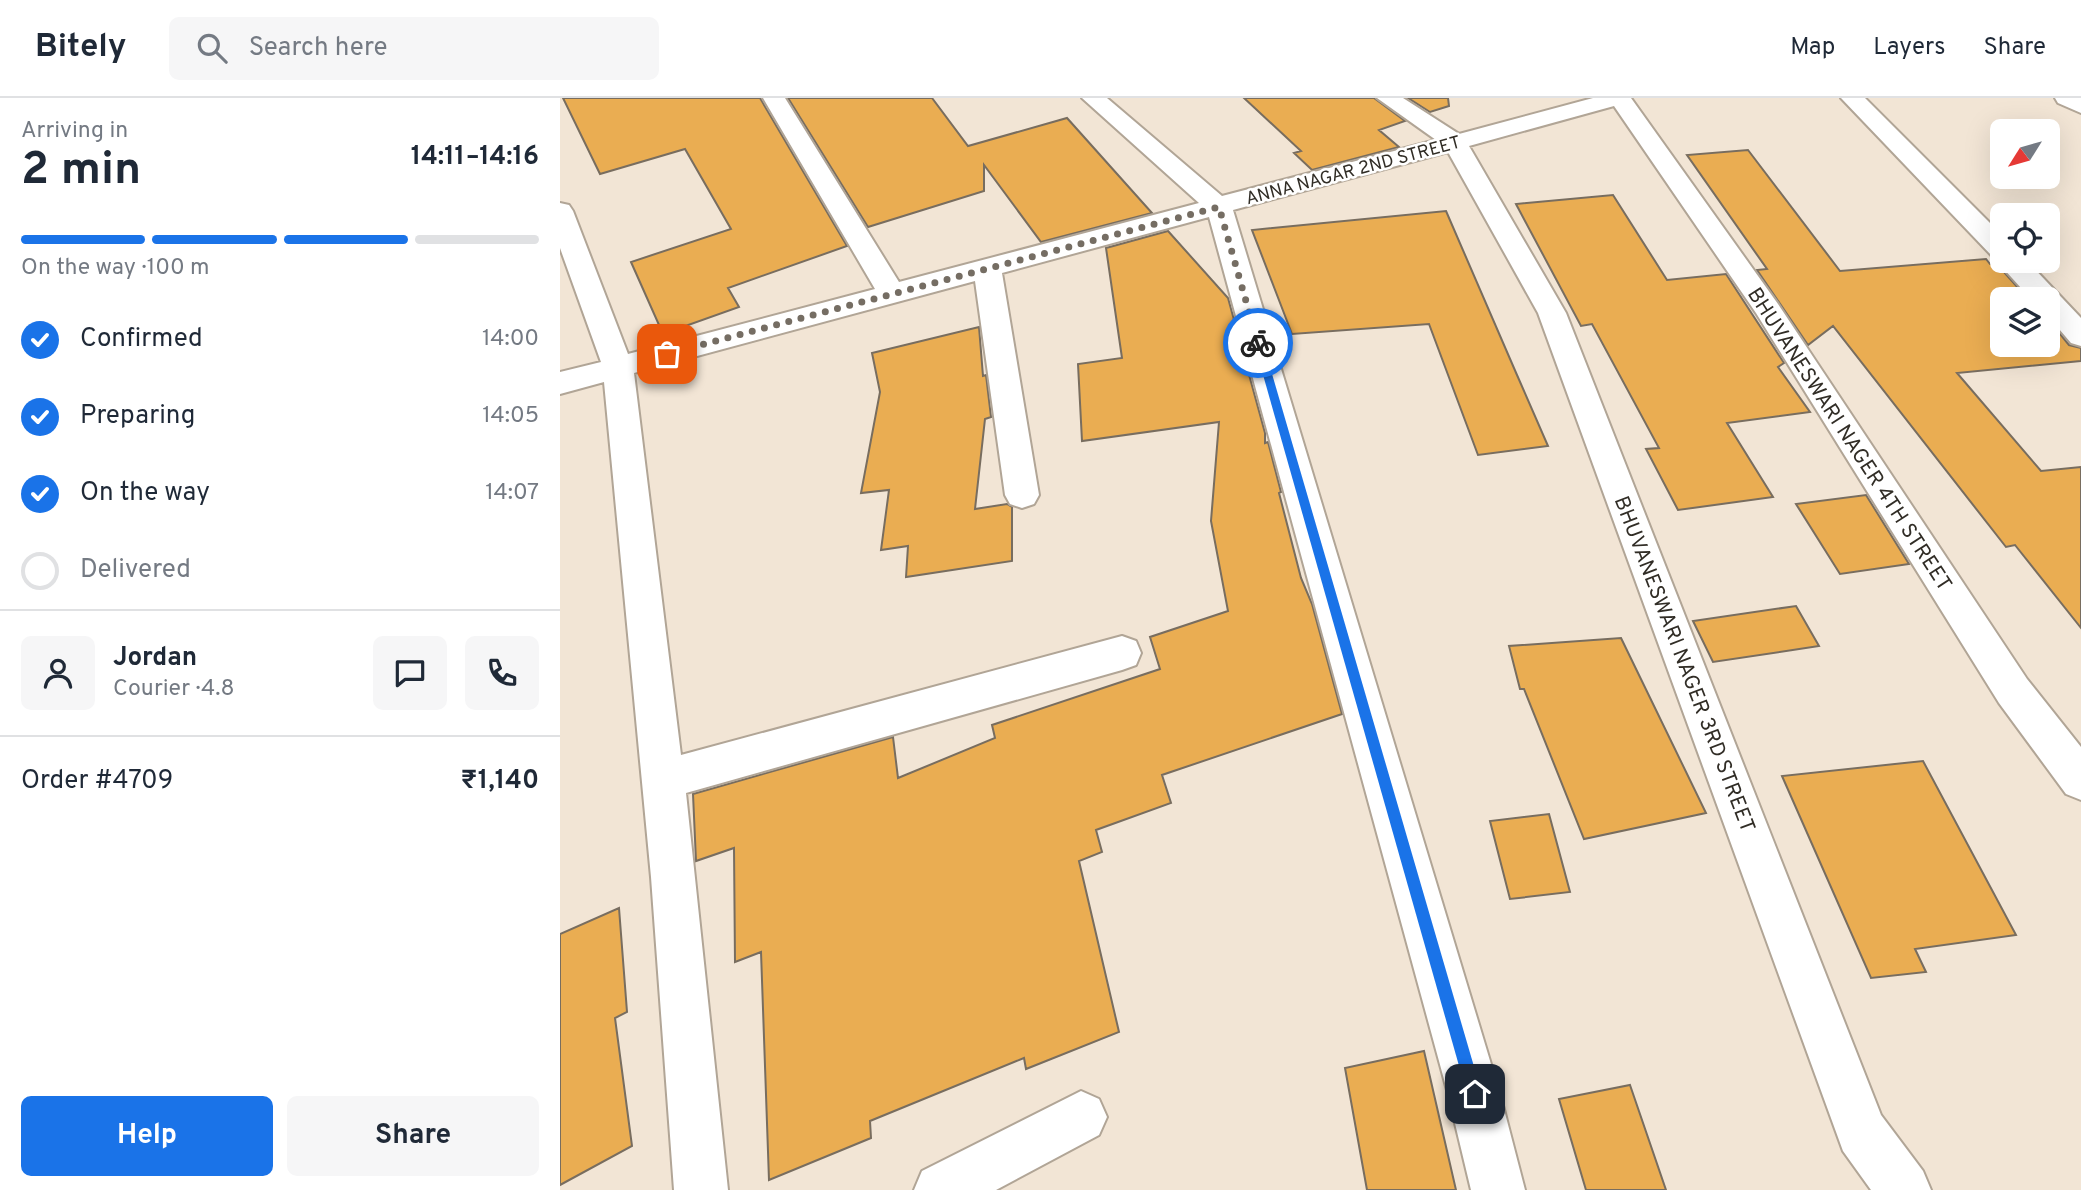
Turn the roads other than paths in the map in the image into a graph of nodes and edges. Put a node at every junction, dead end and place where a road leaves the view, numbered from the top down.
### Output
1 (774, 98) edge
2 (1093, 98) edge
3 (1388, 98) edge
4 (1619, 98) edge
5 (1852, 98) edge
6 (2066, 98) edge
7 (2081, 106) edge
8 (1455, 142) junction
9 (1219, 207) junction
10 (560, 211) edge
11 (1990, 238) edge
12 (987, 269) junction
13 (2023, 273) edge
14 (2036, 287) edge
15 (892, 294) junction
16 (2060, 313) edge
17 (2081, 336) edge
18 (618, 368) junction
19 (560, 383) edge
20 (1022, 495) dead end
21 (1122, 653) dead end
22 (664, 779) junction
23 (2081, 780) edge
24 (1081, 1117) dead end
25 (701, 1190) edge
26 (941, 1190) edge
27 (1498, 1190) edge
28 (1904, 1190) edge

1 - 15 street
2 - 9 street
3 - 8 street
4 - 8 street, ANNA NAGAR 2ND STREET
4 - 23 street, BHUVANESWARI NAGER 4TH STREET
5 - 11 street
6 - 7 street
8 - 9 street, ANNA NAGAR 2ND STREET
8 - 28 street, BHUVANESWARI NAGER 3RD STREET
9 - 12 street, ANNA NAGAR 2ND STREET
9 - 27 street
10 - 18 street
12 - 15 street, ANNA NAGAR 2ND STREET
12 - 20 street
13 - 14 street
15 - 18 street, ANNA NAGAR 2ND STREET
16 - 17 street
18 - 19 street, ANNA NAGAR 2ND STREET
18 - 22 street
21 - 22 street
22 - 25 street
24 - 26 street

